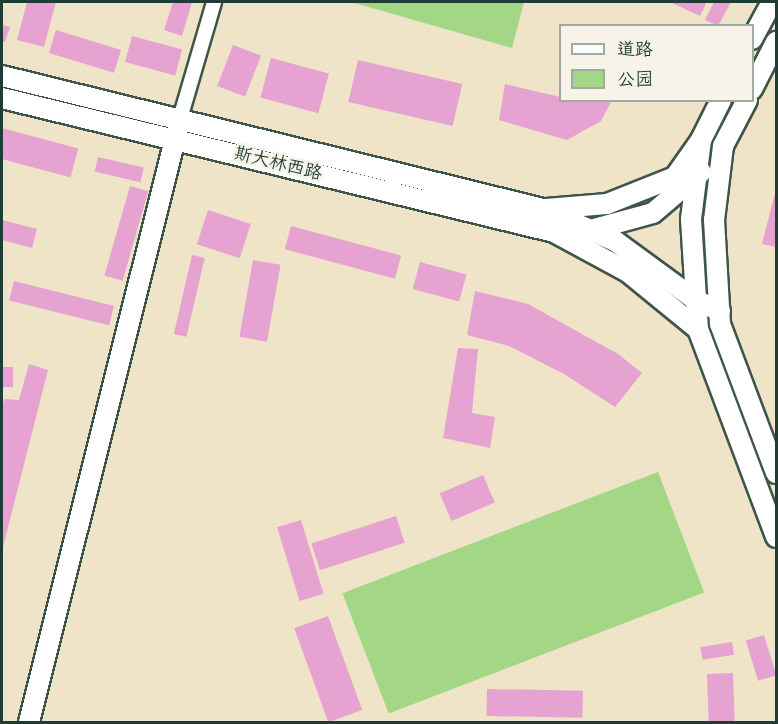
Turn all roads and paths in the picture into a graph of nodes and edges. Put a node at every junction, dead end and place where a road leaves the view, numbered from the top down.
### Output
1 (214, 2) edge
2 (772, 2) edge
3 (754, 37) edge
4 (777, 42) edge
5 (2, 76) edge
6 (754, 87) edge
7 (2, 98) edge
8 (720, 102) edge
9 (746, 102) edge
10 (178, 130) junction
11 (701, 140) junction
12 (723, 146) junction
13 (698, 175) junction
14 (543, 209) junction
15 (592, 231) junction
16 (554, 232) junction
17 (697, 302) junction
18 (720, 311) junction
19 (698, 329) junction
20 (777, 474) edge
21 (777, 537) edge
22 (29, 723) edge

1 - 10 street
2 - 3 main road
4 - 6 main road
5 - 10 main road, 斯大林西路
7 - 10 main road, 斯大林西路
8 - 11 main road
9 - 12 main road
10 - 14 main road, 斯大林西路
10 - 16 main road, 斯大林西路
10 - 22 main road
11 - 13 main road
11 - 14 main road
12 - 13 main road
12 - 18 main road
13 - 15 main road
13 - 17 main road
14 - 15 main road
15 - 16 main road
15 - 17 main road
16 - 19 main road
17 - 18 main road
17 - 19 main road
18 - 20 main road
19 - 21 main road

